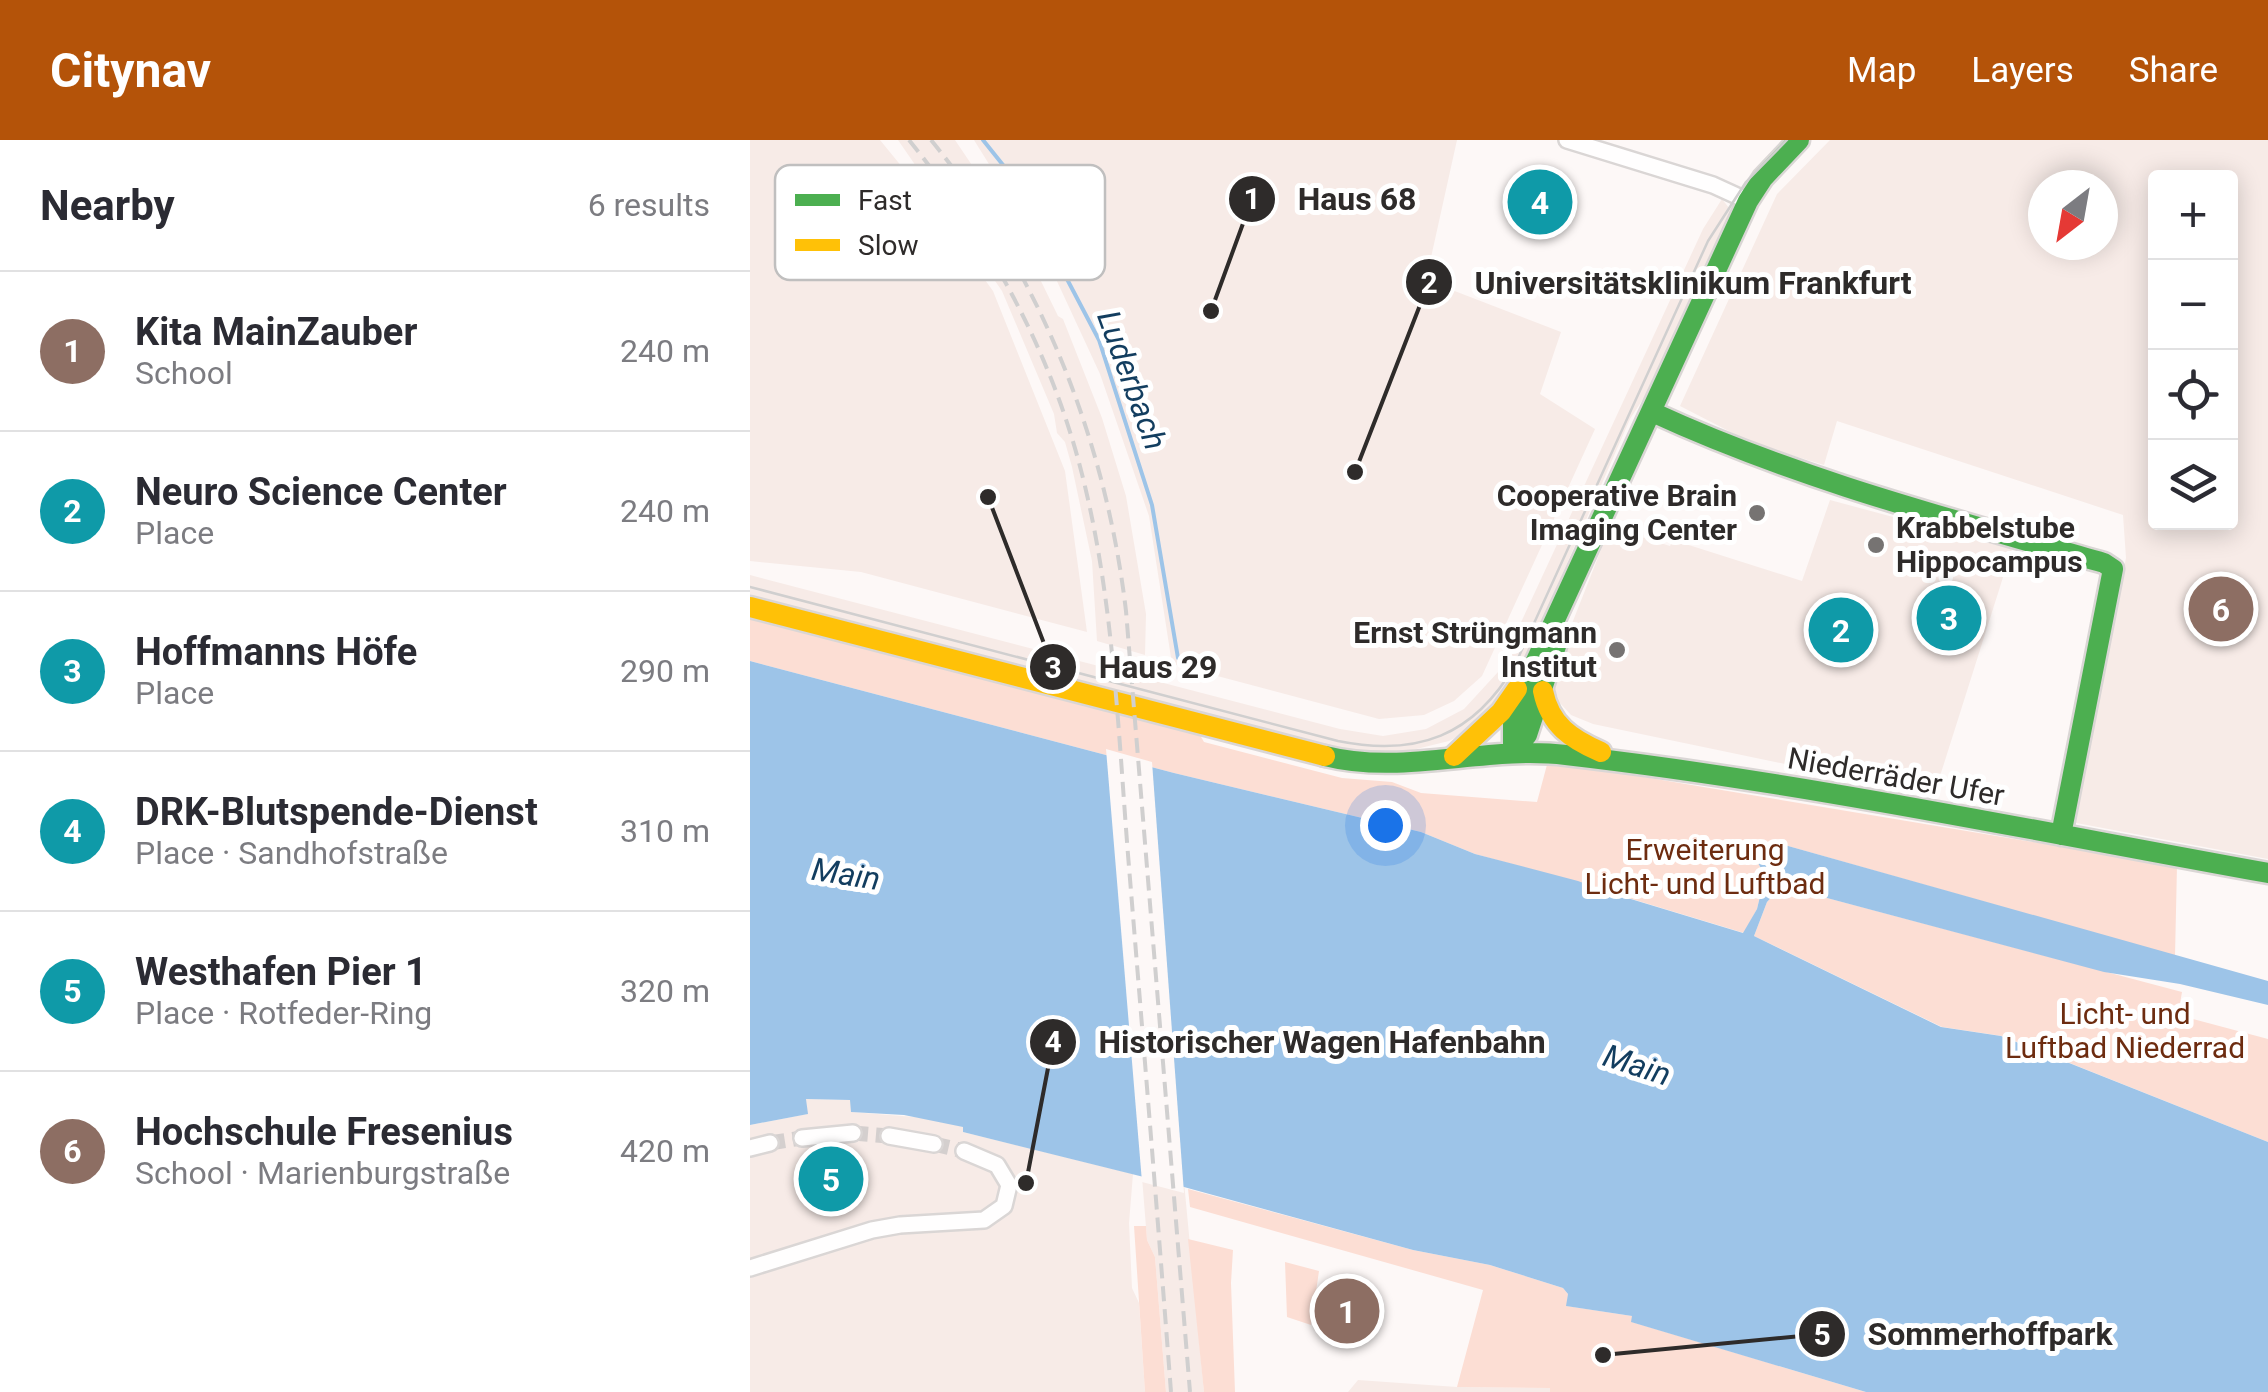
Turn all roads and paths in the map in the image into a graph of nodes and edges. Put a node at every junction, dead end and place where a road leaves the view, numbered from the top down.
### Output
1 (1567, 140) edge
2 (1799, 140) edge
3 (1748, 202) junction
4 (1652, 412) junction
5 (750, 607) edge
6 (1540, 669) junction
7 (1512, 751) junction
8 (1454, 756) junction
9 (1626, 762) junction
10 (2061, 834) junction
11 (2268, 873) edge
12 (853, 1133) tunnel mouth
13 (889, 1136) tunnel mouth
14 (802, 1138) tunnel mouth
15 (770, 1143) tunnel mouth
16 (934, 1144) tunnel mouth
17 (750, 1148) edge
18 (964, 1151) tunnel mouth
19 (750, 1268) edge

1 - 3 street
2 - 3 main road
3 - 4 main road
4 - 6 main road
4 - 10 main road
5 - 8 main road, Niederräder Ufer
6 - 7 main road
6 - 8 main road
6 - 9 main road
7 - 8 main road, Niederräder Ufer
7 - 9 main road, Niederräder Ufer
9 - 10 main road, Niederräder Ufer
10 - 11 main road, Niederräder Ufer
12 - 14 street
13 - 16 street
15 - 17 street
18 - 19 street

